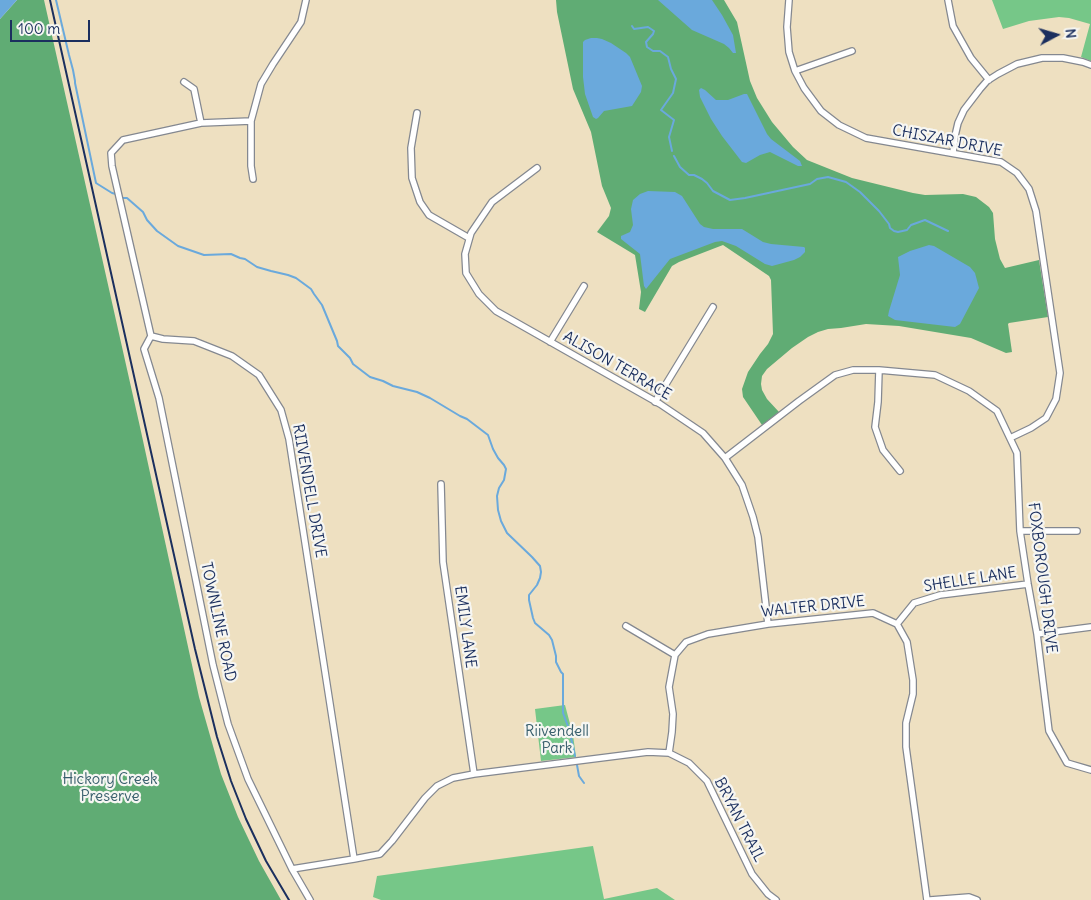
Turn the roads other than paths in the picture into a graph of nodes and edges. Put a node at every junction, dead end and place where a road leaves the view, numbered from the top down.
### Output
1 (306, 0) edge
2 (789, 0) edge
3 (948, 0) edge
4 (852, 51) dead end
5 (1091, 65) edge
6 (795, 71) junction
7 (989, 80) junction
8 (184, 82) dead end
9 (417, 113) dead end
10 (251, 121) junction
11 (201, 123) junction
12 (952, 153) junction
13 (537, 168) dead end
14 (253, 179) dead end
15 (469, 238) junction
16 (584, 286) dead end
17 (714, 307) dead end
18 (151, 336) junction
19 (550, 342) junction
20 (879, 370) junction
21 (655, 402) junction
22 (1010, 438) junction
23 (725, 458) junction
24 (900, 471) dead end
25 (441, 484) dead end
26 (1020, 530) junction
27 (1077, 531) dead end
28 (1028, 584) junction
29 (768, 624) junction
30 (896, 624) junction
31 (626, 626) dead end
32 (1091, 627) edge
33 (1037, 634) junction
34 (675, 655) junction
35 (669, 753) junction
36 (1091, 770) edge
37 (474, 774) junction
38 (354, 859) junction
39 (292, 869) junction
40 (310, 900) edge
41 (776, 900) edge
42 (928, 900) edge
43 (977, 900) edge

1 - 10 street
2 - 6 street, CHISZAR DRIVE
3 - 7 street
4 - 6 street
5 - 7 street
6 - 12 street, CHISZAR DRIVE
7 - 12 street
8 - 11 street
9 - 15 street
10 - 11 street
10 - 14 street
11 - 18 street
12 - 22 street, CHISZAR DRIVE
13 - 15 street, ALISON TERRACE
15 - 19 street, ALISON TERRACE
16 - 19 street
17 - 21 street
18 - 38 street, RIIVENDELL DRIVE
18 - 39 street, TOWNLINE ROAD
19 - 21 street, ALISON TERRACE
20 - 22 street, FOXBOROUGH DRIVE
20 - 23 street, FOXBOROUGH DRIVE
20 - 24 street
21 - 23 street, ALISON TERRACE
22 - 26 street, FOXBOROUGH DRIVE
23 - 29 street, ALISON TERRACE
25 - 37 street, EMILY LANE
26 - 27 street
26 - 28 street, FOXBOROUGH DRIVE
28 - 30 street, SHELLE LANE
28 - 33 street, FOXBOROUGH DRIVE
29 - 30 street, WALTER DRIVE
29 - 34 street, WALTER DRIVE
30 - 42 street
31 - 34 street
32 - 33 street
33 - 36 street, FOXBOROUGH DRIVE
34 - 35 street
35 - 37 street, BRYAN TRAIL
35 - 41 street, BRYAN TRAIL
37 - 38 street, BRYAN TRAIL
38 - 39 street, BRYAN TRAIL
39 - 40 street, TOWNLINE ROAD
42 - 43 street

